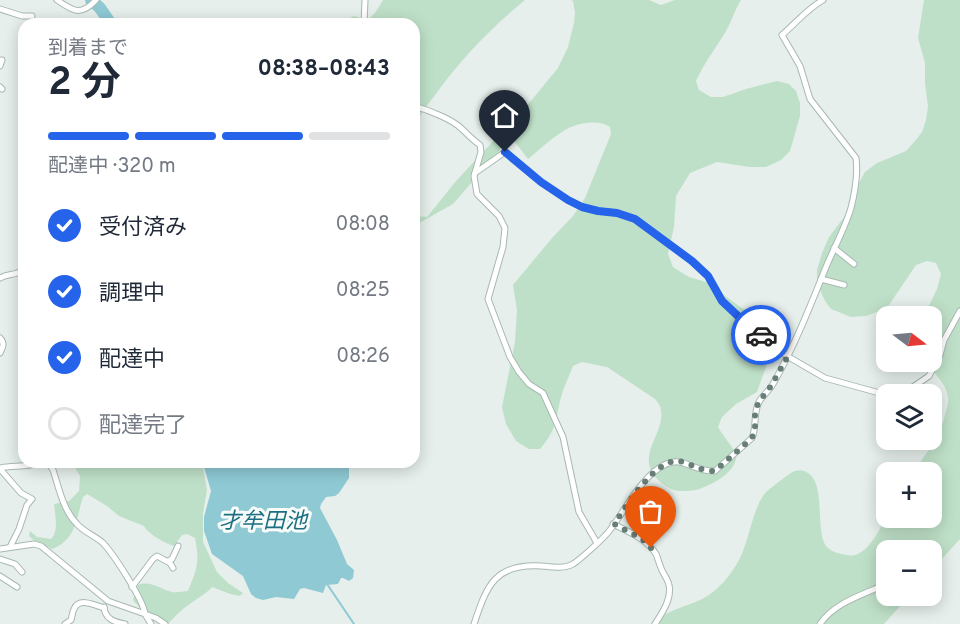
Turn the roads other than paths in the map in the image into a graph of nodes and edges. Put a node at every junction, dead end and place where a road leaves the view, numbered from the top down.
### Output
1 (57, 0) edge
2 (96, 0) edge
3 (365, 0) edge
4 (823, 0) edge
5 (28, 8) dead end
6 (0, 9) edge
7 (364, 18) edge
8 (0, 60) edge
9 (0, 66) edge
10 (420, 108) edge
11 (475, 173) junction
12 (834, 248) junction
13 (854, 264) dead end
14 (18, 273) edge
15 (1, 277) edge
16 (821, 279) junction
17 (844, 285) dead end
18 (960, 311) edge
19 (0, 338) edge
20 (0, 353) edge
21 (788, 356) junction
22 (18, 465) edge
23 (0, 468) edge
24 (49, 468) edge
25 (614, 524) junction
26 (597, 543) junction
27 (178, 546) dead end
28 (10, 547) junction
29 (0, 549) edge
30 (0, 559) edge
31 (168, 561) junction
32 (62, 564) junction
33 (173, 568) dead end
34 (59, 571) dead end
35 (22, 572) dead end
36 (0, 576) edge
37 (17, 587) dead end
38 (132, 587) junction
39 (876, 588) edge
40 (107, 600) junction
41 (104, 608) junction
42 (145, 614) junction
43 (65, 624) edge
44 (125, 624) edge
45 (151, 624) edge
46 (165, 624) edge
47 (474, 624) edge
48 (655, 624) edge
49 (820, 624) edge

1 - 2 street
3 - 7 street
4 - 12 street
5 - 6 street
8 - 9 street
10 - 11 street
11 - 21 street
11 - 26 street
12 - 13 street
12 - 16 street
14 - 15 street
16 - 17 street
16 - 21 street
18 - 21 street
19 - 20 street
21 - 25 street
22 - 23 street
23 - 28 street
24 - 38 street
25 - 26 street
25 - 48 street
26 - 47 street
27 - 31 street
28 - 29 street
28 - 32 street
30 - 35 street
31 - 33 street
31 - 38 street
32 - 34 street
32 - 40 street
36 - 37 street
38 - 42 street
39 - 49 street
40 - 41 street
40 - 42 street
41 - 43 street
41 - 44 street
42 - 45 street
42 - 46 street

